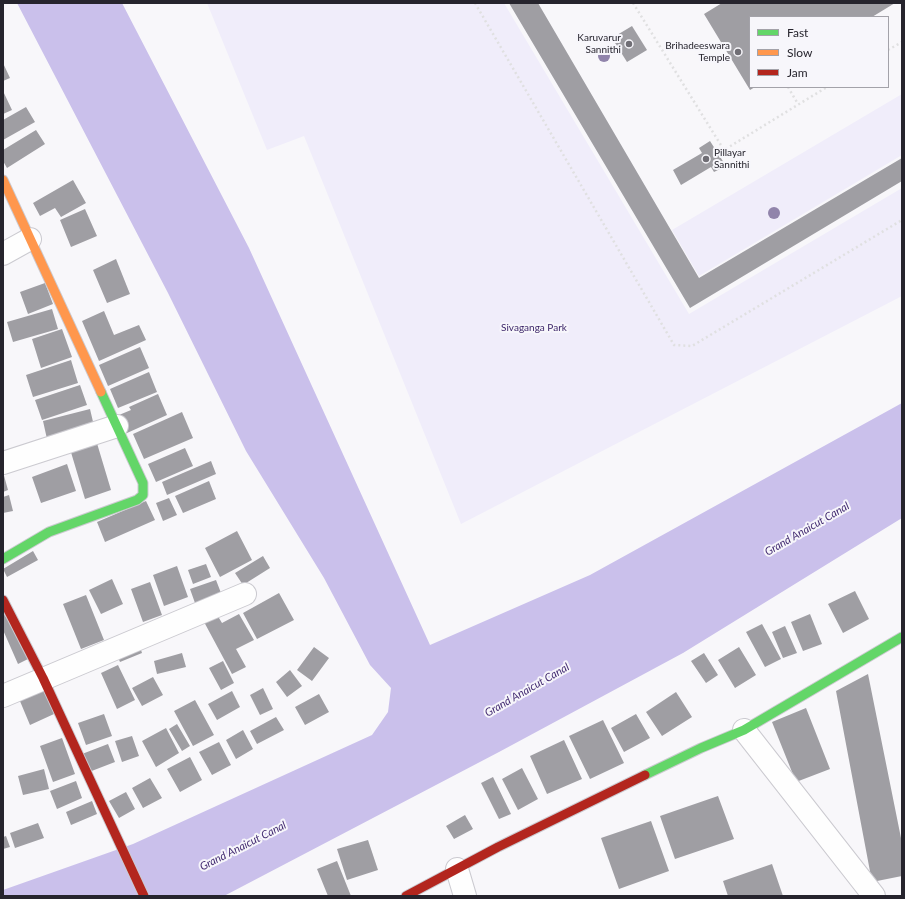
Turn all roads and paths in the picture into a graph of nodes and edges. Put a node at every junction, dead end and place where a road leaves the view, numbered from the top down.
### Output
1 (475, 3) edge
2 (633, 3) edge
3 (902, 42) edge
4 (889, 49) edge
5 (789, 88) edge
6 (825, 88) edge
7 (798, 104) junction
8 (3, 180) edge
9 (902, 220) edge
10 (30, 240) junction
11 (3, 254) edge
12 (117, 426) junction
13 (3, 463) edge
14 (3, 559) edge
15 (245, 594) dead end
16 (3, 600) edge
17 (902, 637) edge
18 (43, 678) junction
19 (3, 696) edge
20 (744, 730) junction
21 (457, 869) junction
22 (144, 896) edge
23 (406, 896) edge
24 (465, 896) edge
25 (874, 896) edge

1 - 9 path
2 - 7 path
3 - 4 path
5 - 7 path
6 - 7 path
8 - 10 street
10 - 11 street
10 - 12 street
12 - 13 street
12 - 14 street
15 - 18 street
16 - 18 street
17 - 20 street
18 - 19 street
18 - 22 street
20 - 21 street
20 - 25 street
21 - 23 street
21 - 24 street

